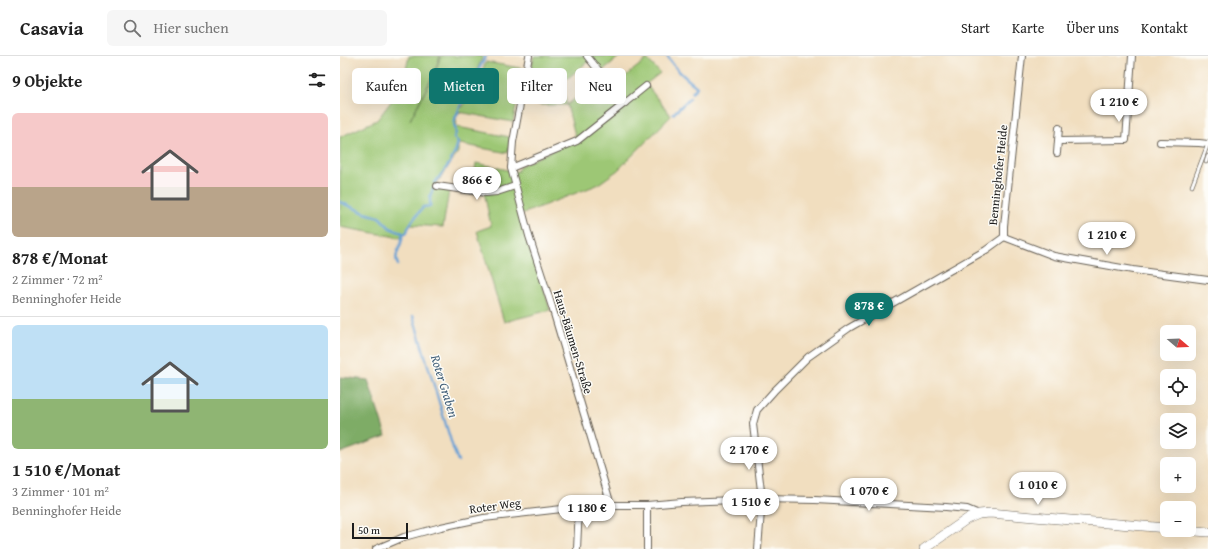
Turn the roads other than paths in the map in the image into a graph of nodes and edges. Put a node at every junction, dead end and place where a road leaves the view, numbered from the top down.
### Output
1 (529, 56) edge
2 (588, 56) edge
3 (1022, 56) edge
4 (1132, 56) edge
5 (597, 68) edge
6 (646, 86) dead end
7 (626, 102) edge
8 (624, 104) edge
9 (1059, 128) dead end
10 (1059, 141) junction
11 (1160, 142) dead end
12 (1208, 144) edge
13 (1057, 153) dead end
14 (1208, 156) edge
15 (1206, 162) dead end
16 (511, 168) junction
17 (437, 186) dead end
18 (515, 186) junction
19 (1192, 186) dead end
20 (1004, 237) junction
21 (1208, 280) edge
22 (762, 499) junction
23 (611, 505) junction
24 (647, 505) junction
25 (579, 507) junction
26 (979, 514) junction
27 (1160, 527) edge
28 (1196, 531) edge
29 (1208, 532) edge
30 (376, 549) edge
31 (577, 549) edge
32 (647, 549) edge
33 (758, 549) edge
34 (924, 549) edge

1 - 16 street, Haus-Bäumen-Straße
2 - 5 street
3 - 20 street, Benninghofer Heide
4 - 10 street
6 - 7 street
8 - 16 street
9 - 10 street
10 - 13 street
11 - 12 street
12 - 19 lane
14 - 15 lane
16 - 18 street, Haus-Bäumen-Straße
17 - 18 street
18 - 23 street, Haus-Bäumen-Straße
20 - 21 street
20 - 22 street, Benninghofer Heide
22 - 24 street, Roter Weg
22 - 26 street, Roter Weg
22 - 33 street, Benninghofer Heide
23 - 24 street, Roter Weg
23 - 25 street, Roter Weg
24 - 32 street
25 - 30 street, Roter Weg
25 - 31 street
26 - 27 main road
26 - 34 main road
28 - 29 main road

